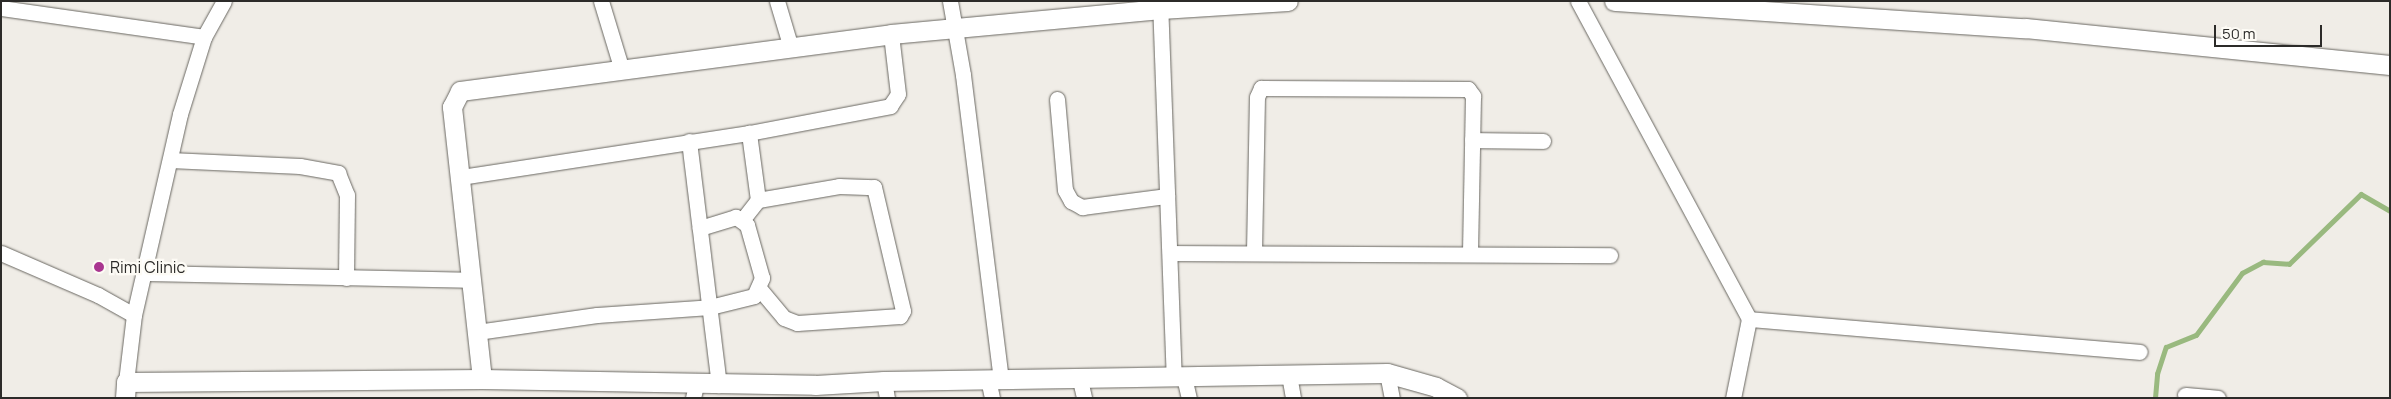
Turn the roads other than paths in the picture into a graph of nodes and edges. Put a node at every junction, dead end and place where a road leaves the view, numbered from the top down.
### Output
1 (224, 1) edge
2 (601, 1) edge
3 (778, 1) edge
4 (950, 1) edge
5 (1288, 1) edge
6 (1578, 1) edge
7 (1614, 1) edge
8 (1161, 5) edge
9 (1, 8) edge
10 (954, 30) junction
11 (891, 34) junction
12 (204, 36) junction
13 (791, 48) junction
14 (2390, 65) edge
15 (622, 70) junction
16 (1057, 99) dead end
17 (748, 133) junction
18 (1472, 140) junction
19 (689, 141) junction
20 (1543, 141) dead end
21 (170, 160) junction
22 (461, 177) junction
23 (1168, 196) junction
24 (758, 200) junction
25 (743, 219) junction
26 (700, 228) junction
27 (1170, 252) junction
28 (1254, 252) junction
29 (1, 253) edge
30 (1470, 254) junction
31 (1610, 255) dead end
32 (144, 273) junction
33 (346, 278) junction
34 (472, 280) junction
35 (760, 289) junction
36 (710, 307) junction
37 (134, 315) junction
38 (1749, 318) junction
39 (477, 332) junction
40 (2140, 352) dead end
41 (1387, 373) junction
42 (1289, 375) junction
43 (1179, 377) junction
44 (482, 379) junction
45 (995, 379) junction
46 (719, 385) junction
47 (886, 389) edge
48 (1082, 389) edge
49 (126, 390) edge
50 (695, 391) edge
51 (814, 392) edge
52 (2185, 395) dead end
53 (992, 398) edge
54 (1189, 398) edge
55 (1293, 398) edge
56 (1392, 398) edge
57 (1457, 398) edge
58 (1733, 398) edge
59 (2218, 398) edge

1 - 12 street
2 - 15 street
3 - 13 street
4 - 10 street
5 - 8 street
6 - 38 street
7 - 14 street
8 - 10 street
8 - 23 street
9 - 12 street
10 - 11 street
10 - 45 street
11 - 13 street
11 - 17 street
12 - 21 street
13 - 15 street
15 - 22 street
16 - 23 street
17 - 19 street
17 - 24 street
18 - 20 street
18 - 28 street
18 - 30 street
19 - 22 street
19 - 26 street
21 - 32 street
21 - 33 street
22 - 34 street
23 - 27 street
24 - 25 street
24 - 35 street
25 - 26 street
25 - 35 street
26 - 36 street
27 - 28 street
27 - 43 street
28 - 30 street
29 - 37 street
30 - 31 street
32 - 33 street
32 - 37 street
33 - 34 street
34 - 39 street
35 - 36 street
36 - 39 street
36 - 46 street
37 - 49 street
38 - 40 street
38 - 58 street
39 - 44 street
41 - 42 street
41 - 56 street
41 - 57 street
42 - 43 street
42 - 55 street
43 - 48 street
43 - 54 street
44 - 49 street
44 - 50 street
45 - 47 street
45 - 48 street
45 - 53 street
46 - 50 street
46 - 51 street
47 - 51 street
52 - 59 street

